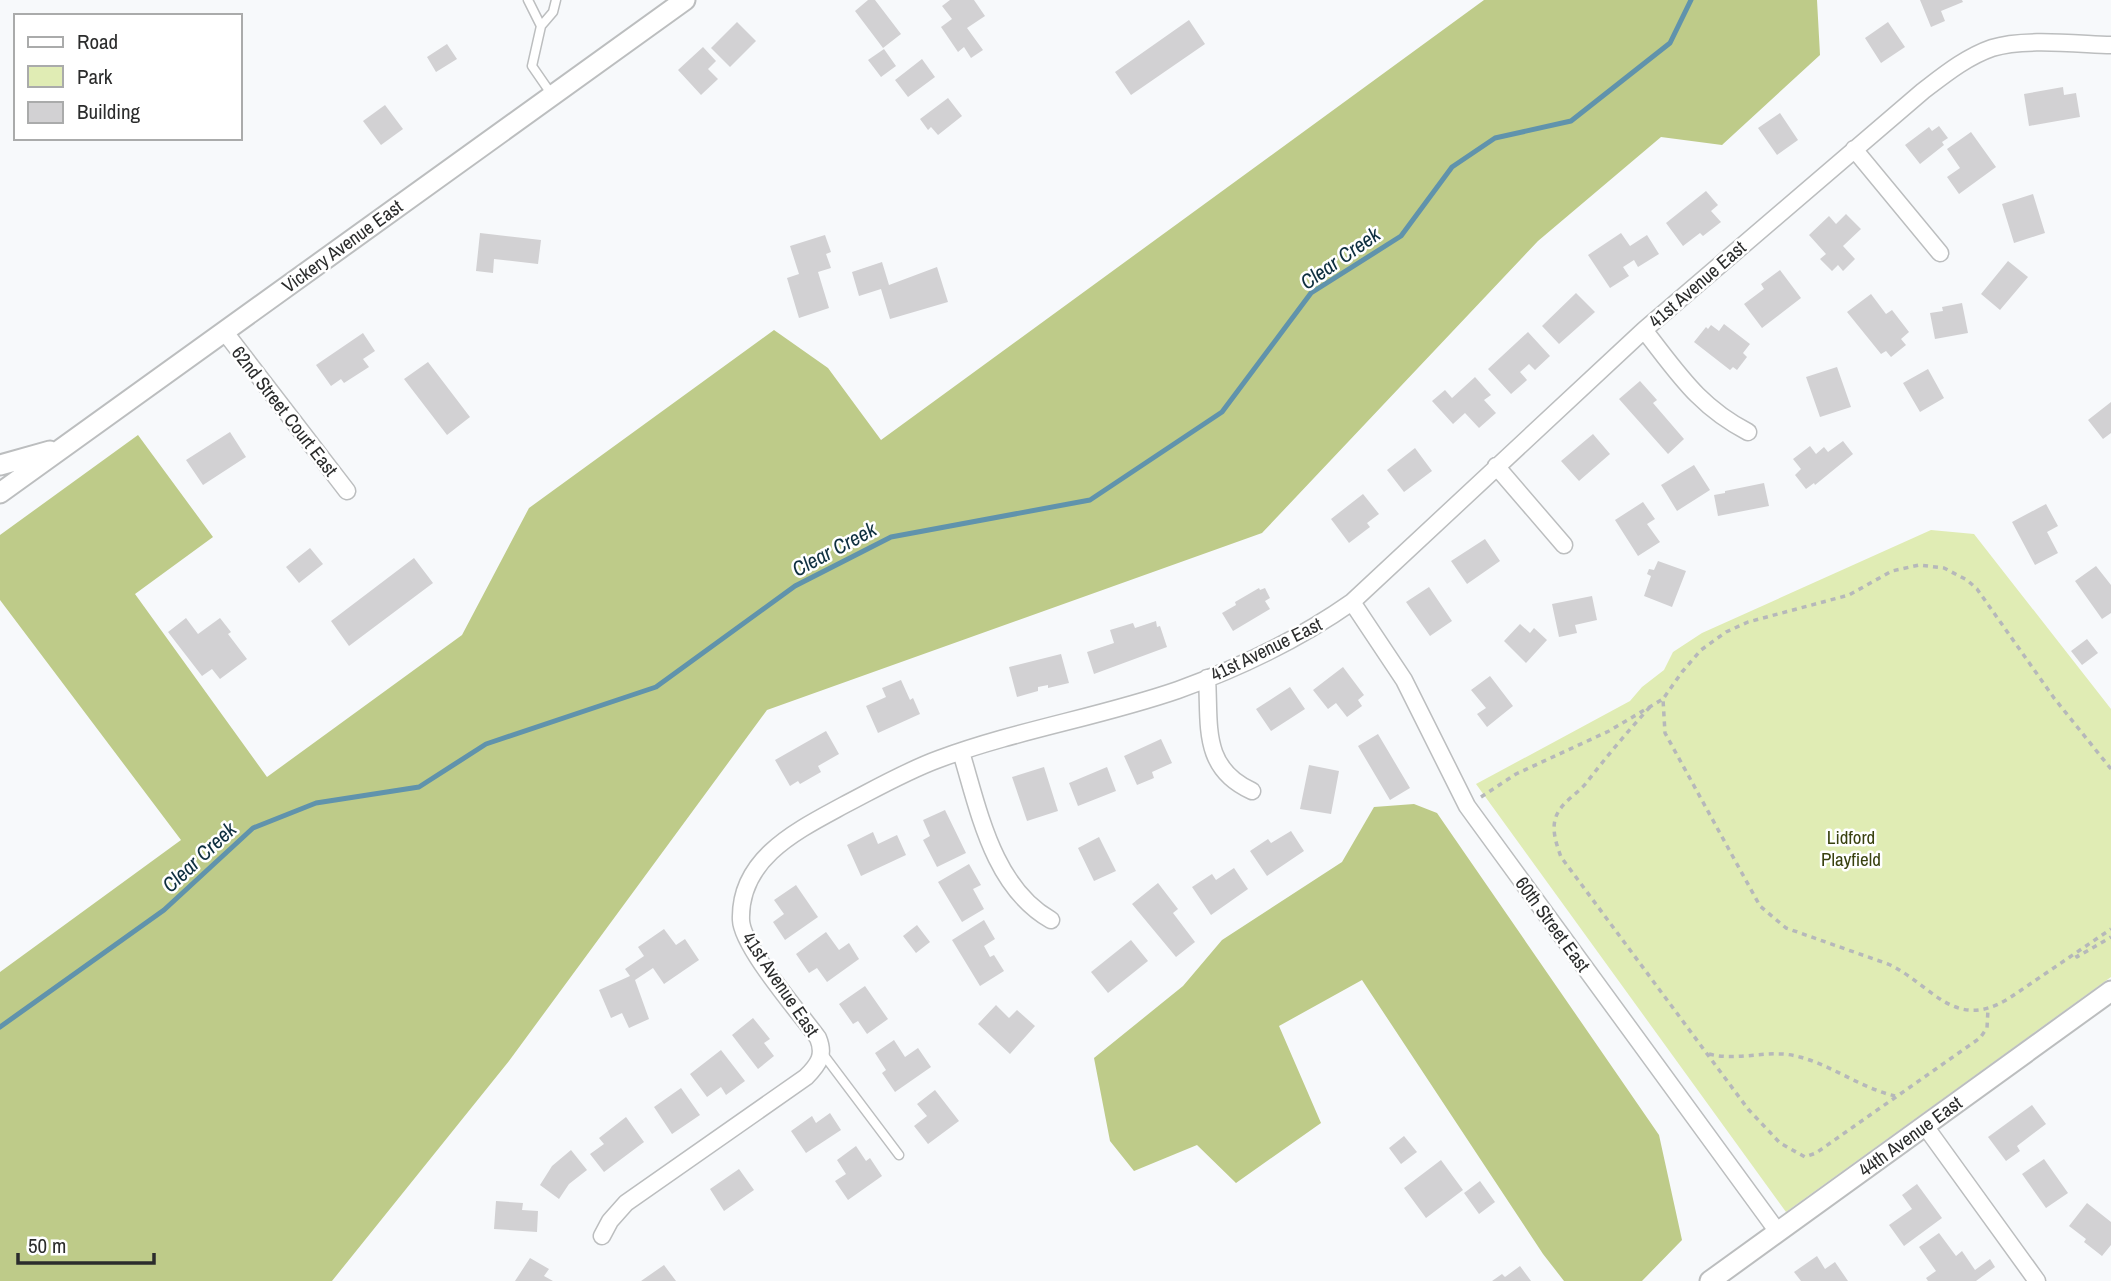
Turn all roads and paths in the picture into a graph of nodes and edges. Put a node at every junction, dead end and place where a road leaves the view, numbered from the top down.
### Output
1 (528, 0) edge
2 (556, 0) edge
3 (685, 0) edge
4 (541, 26) junction
5 (2111, 45) edge
6 (552, 95) junction
7 (1854, 149) junction
8 (1940, 253) dead end
9 (1644, 330) junction
10 (224, 331) junction
11 (1748, 432) dead end
12 (81, 436) junction
13 (0, 465) edge
14 (1496, 466) junction
15 (346, 491) dead end
16 (0, 493) edge
17 (1564, 545) dead end
18 (1352, 602) junction
19 (1207, 678) junction
20 (1663, 699) junction
21 (1650, 707) junction
22 (961, 752) junction
23 (2111, 769) edge
24 (1252, 791) dead end
25 (1467, 806) junction
26 (1051, 920) dead end
27 (2111, 929) edge
28 (2111, 937) edge
29 (2076, 955) junction
30 (2111, 991) edge
31 (1988, 1009) junction
32 (822, 1054) junction
33 (1707, 1054) junction
34 (1896, 1097) junction
35 (1925, 1126) junction
36 (900, 1155) dead end
37 (1778, 1232) junction
38 (602, 1236) dead end
39 (1722, 1278) edge
40 (2037, 1281) edge

1 - 4 lane
2 - 4 lane
3 - 6 street, Vickery Avenue East
4 - 6 lane
5 - 7 street, 41st Avenue East
6 - 10 street, Vickery Avenue East
7 - 8 street
7 - 9 street, 41st Avenue East
9 - 11 street
9 - 14 street, 41st Avenue East
10 - 12 street, Vickery Avenue East
10 - 15 street, 62nd Street Court East
12 - 13 street
12 - 16 street, Vickery Avenue East
14 - 17 street
14 - 18 street, 41st Avenue East
18 - 19 street, 41st Avenue East
18 - 25 street, 60th Street East
19 - 22 street, 41st Avenue East
19 - 24 street
20 - 21 path
20 - 23 path
20 - 31 path
21 - 25 path
21 - 33 path
22 - 26 street
22 - 32 street, 41st Avenue East
25 - 37 street, 60th Street East
27 - 29 path
28 - 29 path
29 - 31 path
30 - 35 street, 44th Avenue East
31 - 34 path
32 - 36 lane
32 - 38 street, 41st Avenue East
33 - 34 path
33 - 34 path
35 - 37 street, 44th Avenue East
35 - 40 street
37 - 39 street, 44th Avenue East

